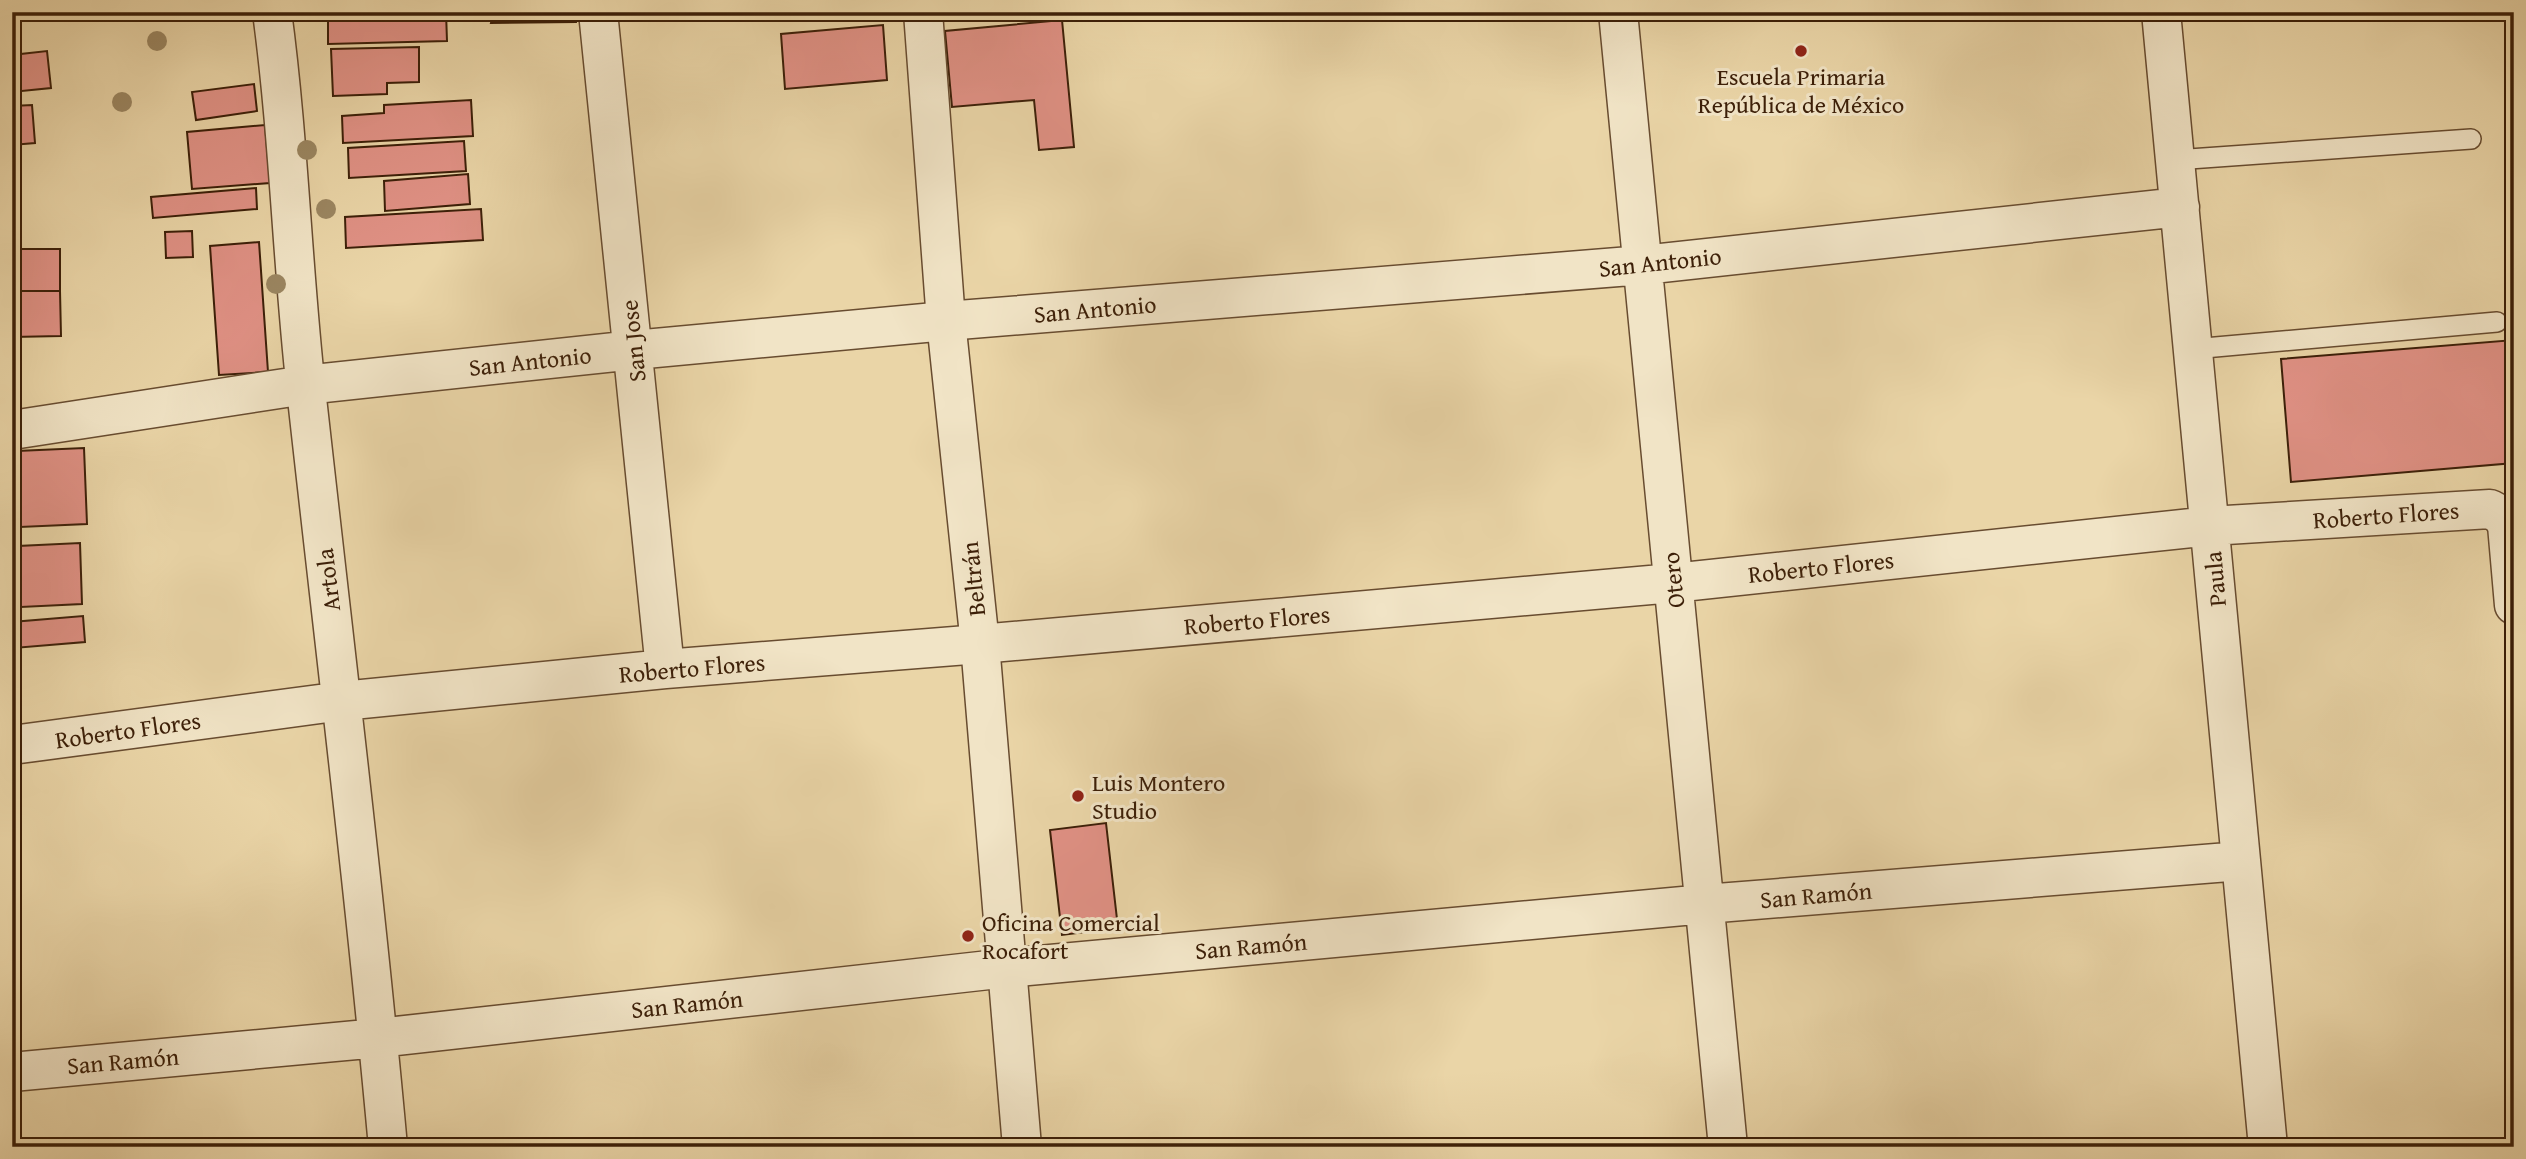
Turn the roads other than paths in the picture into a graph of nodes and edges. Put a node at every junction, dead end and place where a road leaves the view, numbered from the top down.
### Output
1 (272, 12) edge
2 (598, 12) edge
3 (923, 12) edge
4 (1618, 12) edge
5 (2161, 12) edge
6 (2471, 139) dead end
7 (2175, 160) junction
8 (2180, 207) junction
9 (1643, 265) junction
10 (946, 321) junction
11 (2497, 322) dead end
12 (2193, 349) junction
13 (634, 350) junction
14 (305, 385) junction
15 (12, 430) edge
16 (2210, 526) junction
17 (1673, 583) junction
18 (2514, 605) edge
19 (980, 644) junction
20 (665, 669) junction
21 (342, 701) junction
22 (12, 745) edge
23 (2241, 860) junction
24 (1705, 904) junction
25 (1007, 968) junction
26 (378, 1038) junction
27 (12, 1072) edge
28 (388, 1147) edge
29 (1022, 1147) edge
30 (1728, 1147) edge
31 (2268, 1147) edge

1 - 14 street, Artola
2 - 13 street, San Jose
3 - 10 street, Beltrán
4 - 9 street, Otero
5 - 7 street, Paula
6 - 7 lane
7 - 8 street, Paula
8 - 9 street, San Antonio
8 - 12 street, Paula
9 - 10 street, San Antonio
9 - 17 street, Otero
10 - 13 street, San Antonio
10 - 19 street, Beltrán
11 - 12 lane
12 - 16 street, Paula
13 - 14 street, San Antonio
13 - 20 street, San Jose
14 - 15 street, San Antonio
14 - 21 street, Artola
16 - 17 street, Roberto Flores
16 - 18 street, Roberto Flores
16 - 23 street, Paula
17 - 19 street, Roberto Flores
17 - 24 street, Otero
19 - 20 street, Roberto Flores
19 - 25 street, Beltrán
20 - 21 street, Roberto Flores
21 - 22 street, Roberto Flores
21 - 26 street, Artola
23 - 24 street, San Ramón
23 - 31 street, Paula
24 - 25 street, San Ramón
24 - 30 street, Otero
25 - 26 street, San Ramón
25 - 29 street, Beltrán
26 - 27 street, San Ramón
26 - 28 street, Artola

